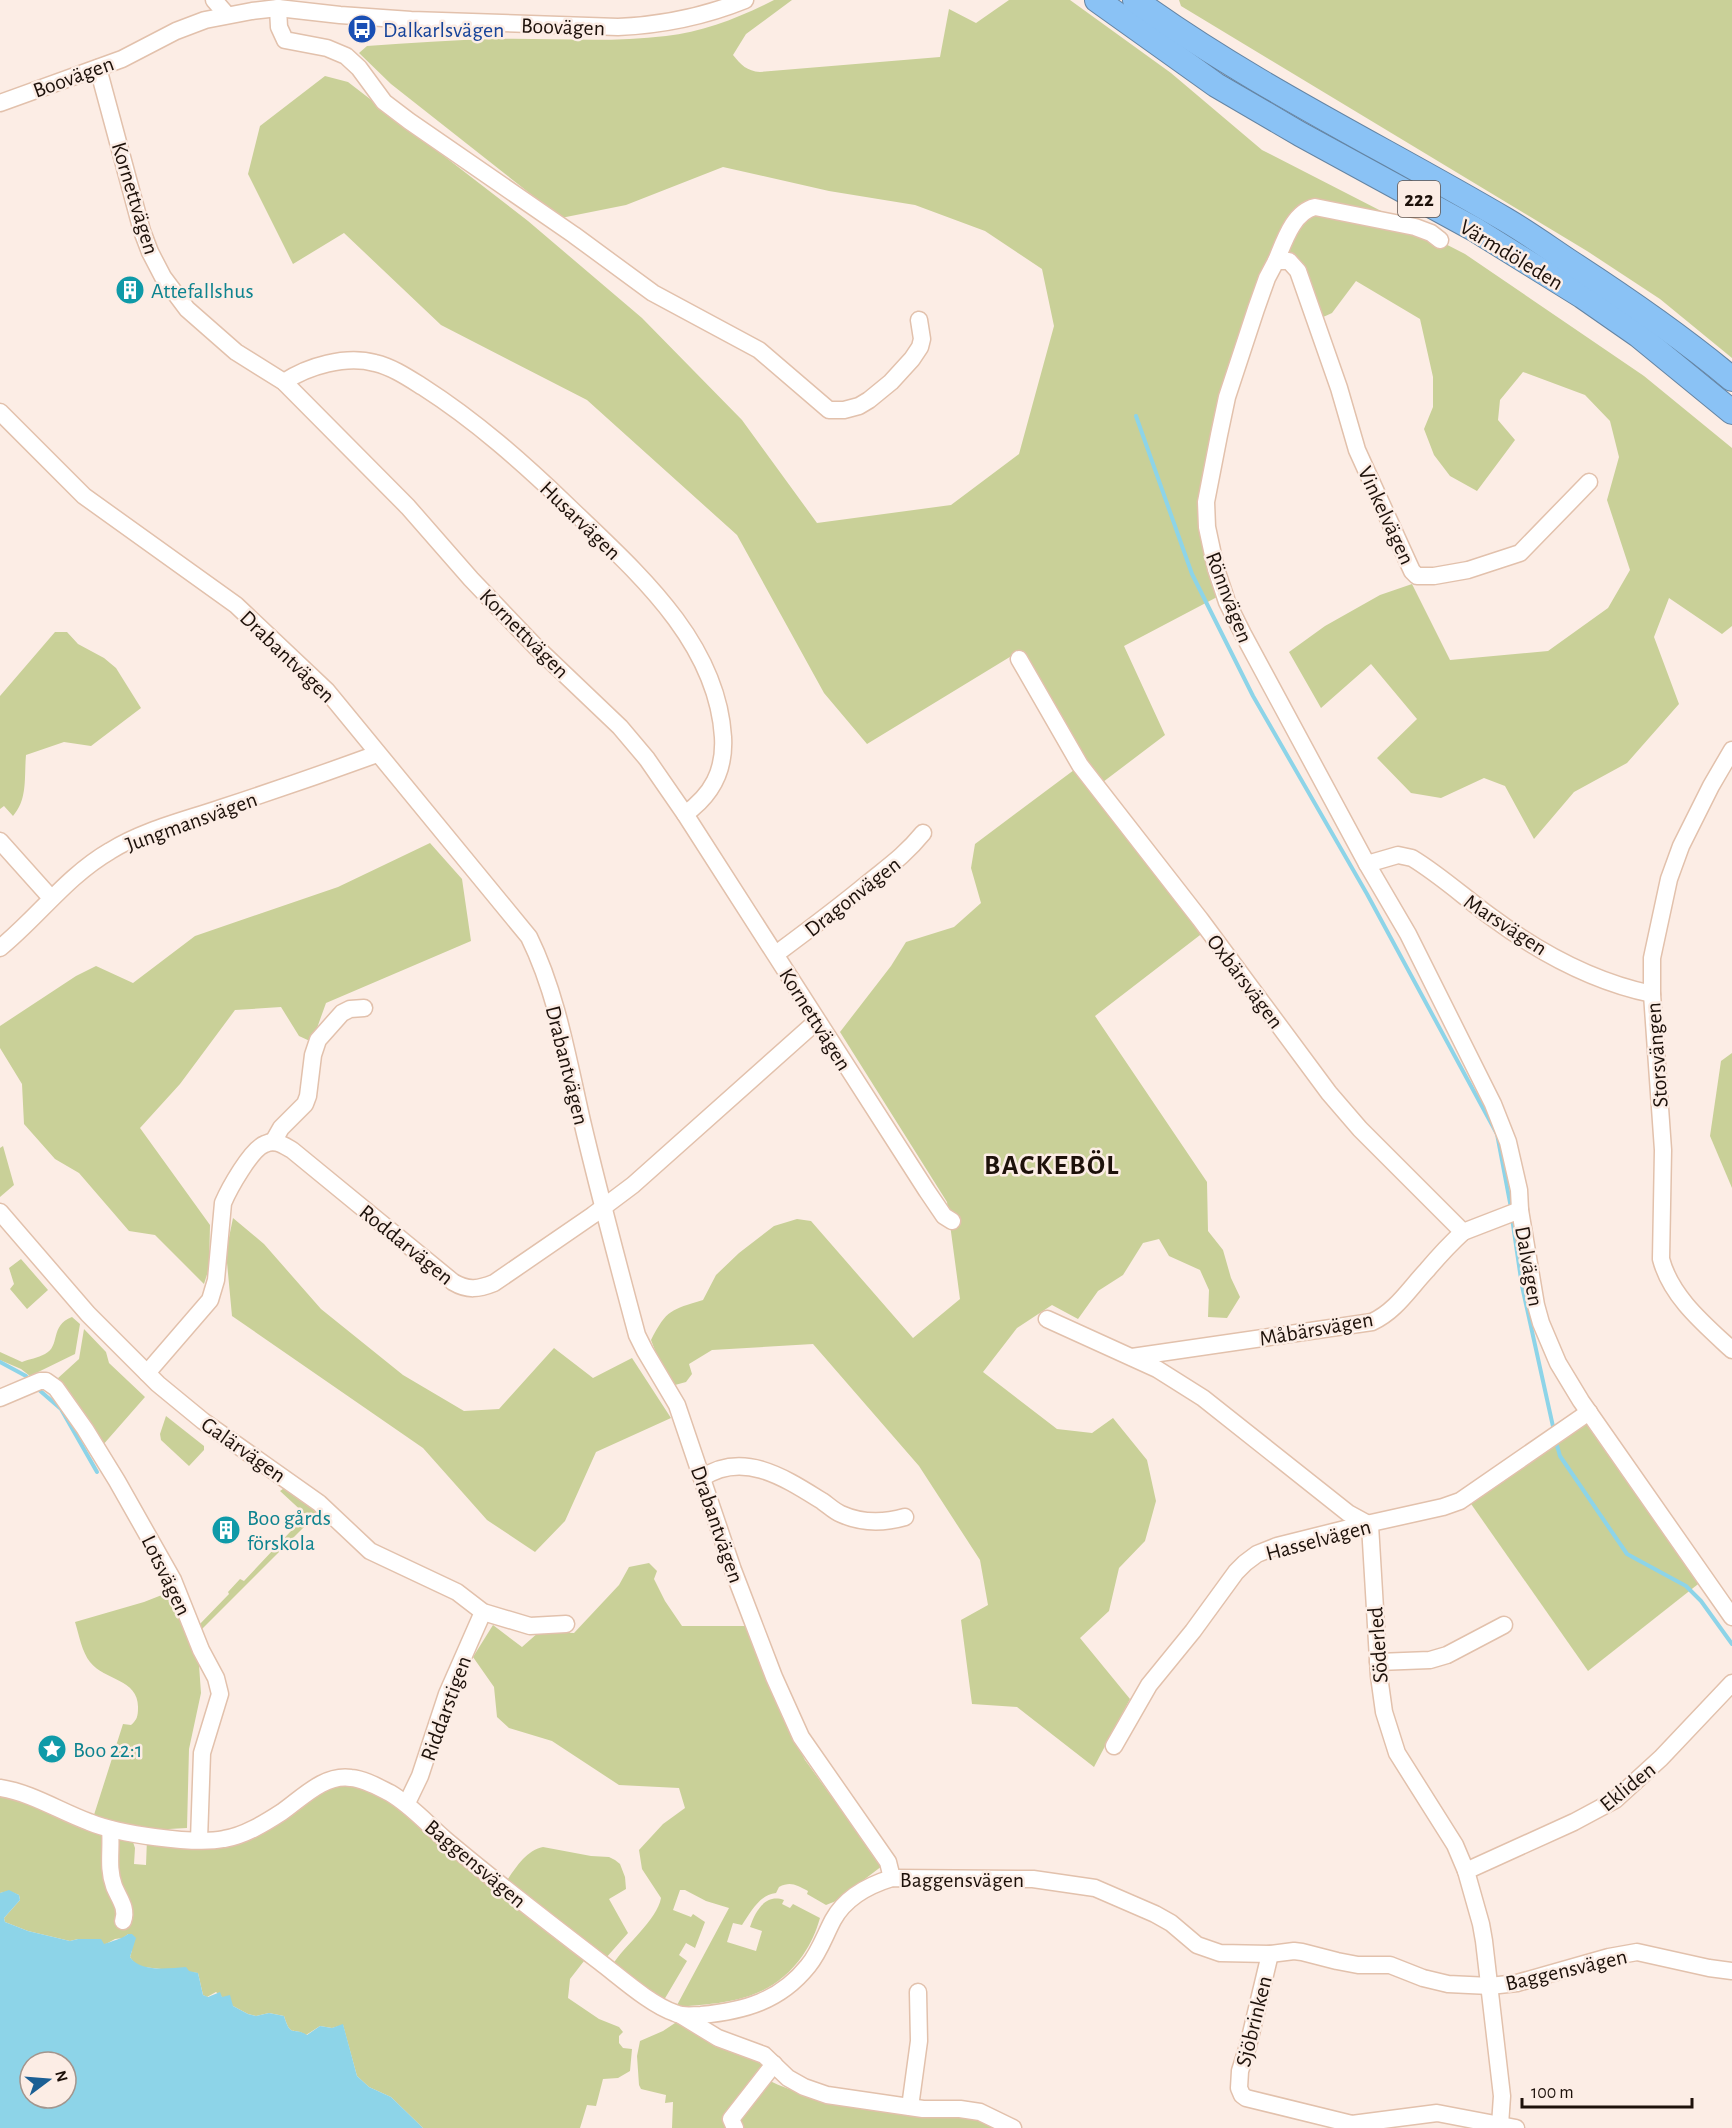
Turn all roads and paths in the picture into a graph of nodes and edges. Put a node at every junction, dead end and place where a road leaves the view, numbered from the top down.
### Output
1 (214, 0) edge
2 (745, 0) edge
3 (1097, 0) edge
4 (1135, 0) edge
5 (711, 6) edge
6 (278, 8) junction
7 (227, 15) junction
8 (98, 68) junction
9 (0, 103) edge
10 (1440, 240) dead end
11 (1283, 261) junction
12 (919, 320) dead end
13 (1732, 380) edge
14 (284, 382) junction
15 (0, 412) edge
16 (1732, 412) edge
17 (1589, 482) dead end
18 (1019, 659) dead end
19 (1732, 750) edge
20 (377, 754) junction
21 (685, 814) junction
22 (923, 833) dead end
23 (0, 841) edge
24 (1367, 864) junction
25 (1381, 889) joint
26 (51, 898) junction
27 (0, 948) edge
28 (776, 954) junction
29 (1652, 994) junction
30 (364, 1008) dead end
31 (817, 1021) junction
32 (273, 1142) junction
33 (602, 1208) junction
34 (1520, 1210) junction
35 (0, 1212) edge
36 (952, 1221) dead end
37 (1463, 1232) junction
38 (1047, 1320) dead end
39 (1732, 1350) edge
40 (1132, 1357) junction
41 (153, 1379) junction
42 (0, 1398) edge
43 (1589, 1412) junction
44 (702, 1478) junction
45 (905, 1517) dead end
46 (1370, 1525) junction
47 (483, 1612) junction
48 (1732, 1617) edge
49 (566, 1624) dead end
50 (1504, 1625) dead end
51 (1378, 1662) junction
52 (1732, 1683) edge
53 (1114, 1746) dead end
54 (0, 1788) edge
55 (407, 1803) junction
56 (110, 1829) junction
57 (199, 1840) junction
58 (1466, 1871) junction
59 (892, 1878) junction
60 (123, 1921) dead end
61 (1270, 1954) junction
62 (1732, 1971) edge
63 (1490, 1986) junction
64 (918, 1992) dead end
65 (682, 2016) junction
66 (774, 2064) junction
67 (910, 2107) junction
68 (1508, 2127) edge
69 (735, 2128) edge
70 (1013, 2128) edge

1 - 7 street
2 - 5 street, Boovägen
3 - 16 highway, Värmdöleden / 222
4 - 13 highway, Värmdöleden / 222
5 - 6 street, Boovägen
6 - 7 street, Boovägen
6 - 12 street
7 - 8 street, Boovägen
8 - 9 street, Boovägen
8 - 14 street, Kornettvägen
10 - 11 street, Rönnvägen
11 - 17 street, Vinkelvägen
11 - 24 street, Rönnvägen
14 - 21 street, Kornettvägen
14 - 21 street, Husarvägen
15 - 20 street, Drabantvägen
18 - 37 street, Oxbärsvägen
19 - 29 street, Storsvängen
20 - 26 street, Jungmansvägen
20 - 33 street, Drabantvägen
21 - 28 street, Kornettvägen
22 - 28 street, Dragonvägen
23 - 26 street
24 - 25 street, Rönnvägen
24 - 29 street, Marsvägen
25 - 34 street, Dalvägen
26 - 27 street, Jungmansvägen
28 - 31 street, Kornettvägen
29 - 39 street, Storsvängen
30 - 32 street
31 - 33 street, Roddarvägen
31 - 36 street, Kornettvägen
32 - 33 street, Roddarvägen
32 - 41 street
33 - 44 street, Drabantvägen
34 - 37 street
34 - 43 street, Dalvägen
35 - 41 street, Galärvägen
37 - 40 street, Måbärsvägen
38 - 40 street
40 - 46 street
41 - 47 street, Galärvägen
42 - 57 street, Lotsvägen
43 - 46 street, Hasselvägen
43 - 48 street, Dalvägen
44 - 45 street
44 - 59 street, Drabantvägen
46 - 51 street, Söderled
46 - 53 street, Hasselvägen
47 - 49 street, Galärvägen
47 - 55 street, Riddarstigen
50 - 51 street
51 - 58 street, Söderled
52 - 58 street, Ekliden
54 - 56 street, Baggensvägen
55 - 57 street, Baggensvägen
55 - 65 street, Baggensvägen
56 - 57 street, Baggensvägen
56 - 60 street
58 - 63 street, Söderled
59 - 61 street, Baggensvägen
59 - 65 street, Baggensvägen
61 - 63 street, Baggensvägen
61 - 68 street, Sjöbrinken
62 - 63 street, Baggensvägen
63 - 68 street, Söderled
64 - 67 street
65 - 66 street
66 - 67 street
66 - 69 street
67 - 70 street

